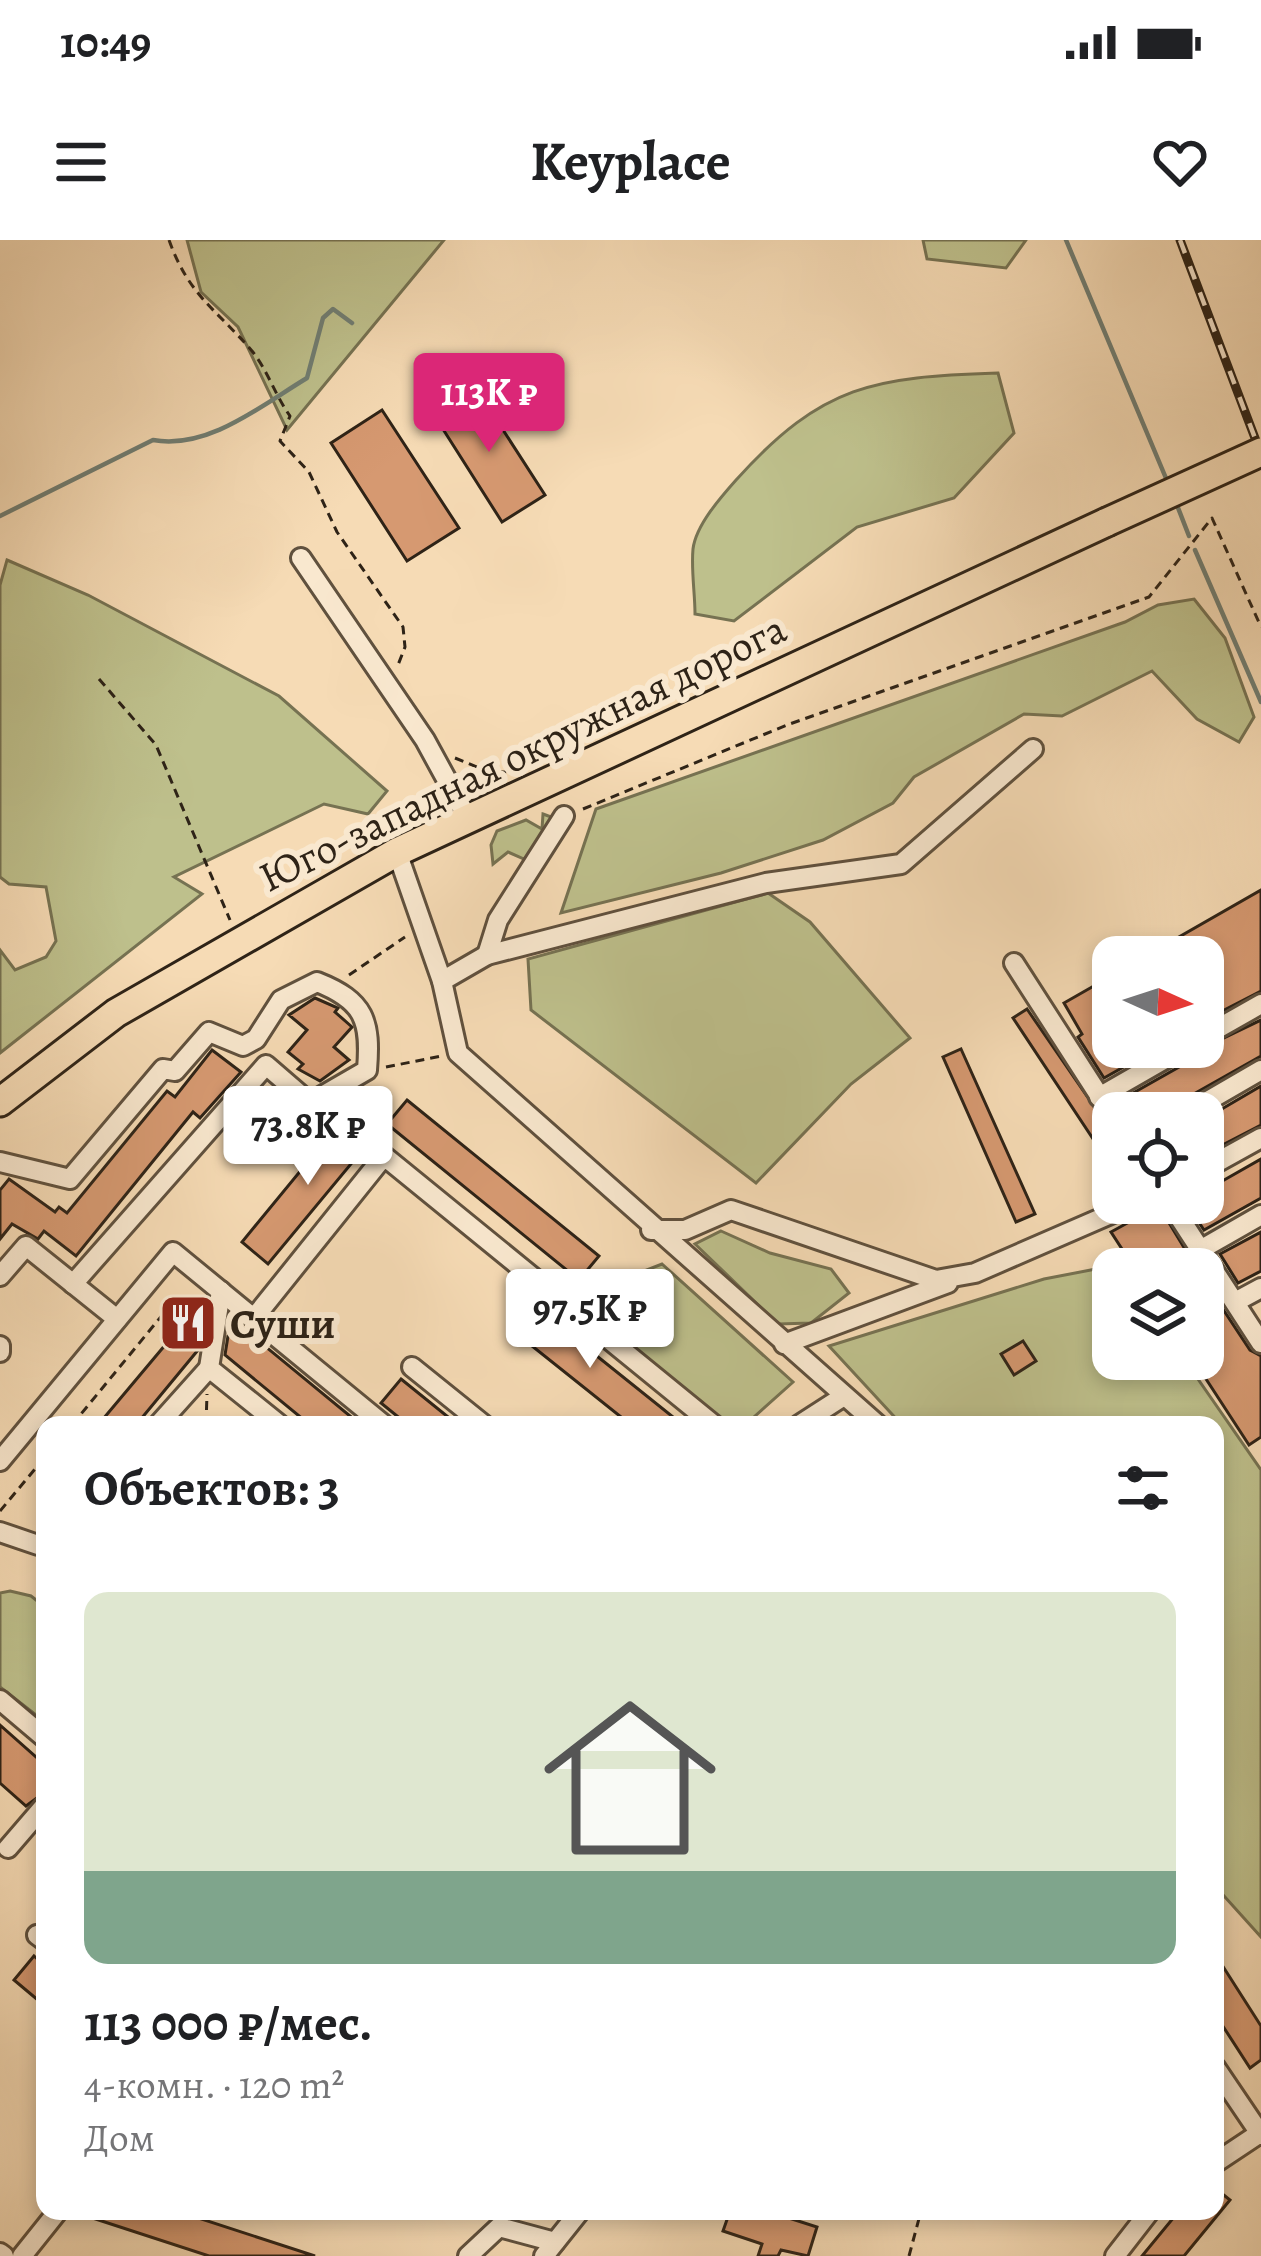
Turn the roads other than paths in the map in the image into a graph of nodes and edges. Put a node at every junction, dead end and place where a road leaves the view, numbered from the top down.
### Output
1 (1261, 452) edge
2 (301, 558) dead end
3 (1033, 749) dead end
4 (564, 816) road end
5 (467, 818) junction
6 (397, 852) junction
7 (487, 956) junction
8 (1015, 963) dead end
9 (442, 981) junction
10 (1261, 1004) edge
11 (1224, 1025) edge
12 (256, 1039) junction
13 (266, 1065) junction
14 (1150, 1068) edge
15 (1261, 1070) edge
16 (1097, 1092) edge
17 (1109, 1092) edge
18 (1223, 1092) edge
19 (0, 1102) edge
20 (1261, 1138) edge
21 (1224, 1158) edge
22 (0, 1162) edge
23 (1261, 1215) edge
24 (1092, 1222) edge
25 (652, 1230) junction
26 (1204, 1248) edge
27 (975, 1273) junction
28 (0, 1276) edge
29 (73, 1284) junction
30 (1224, 1285) edge
31 (1261, 1288) edge
32 (221, 1291) junction
33 (1235, 1302) junction
34 (254, 1318) junction
35 (117, 1319) junction
36 (1261, 1343) edge
37 (784, 1344) junction
38 (412, 1366) dead end
39 (209, 1369) junction
40 (844, 1396) junction
41 (166, 1416) edge
42 (269, 1416) edge
43 (373, 1416) edge
44 (473, 1416) edge
45 (704, 1416) edge
46 (813, 1416) edge
47 (867, 1416) edge
48 (4, 1448) edge
49 (0, 1532) edge
50 (36, 1544) edge
51 (0, 1700) edge
52 (36, 1730) edge
53 (36, 1815) edge
54 (8, 1848) dead end
55 (1224, 2080) edge
56 (1261, 2134) edge
57 (1224, 2157) edge
58 (51, 2220) edge
59 (573, 2220) edge
60 (1143, 2220) edge
61 (550, 2249) edge
62 (22, 2256) edge
63 (467, 2256) edge
64 (1115, 2256) edge

1 - 5 highway, Юго-западная окружная дорога, bridge
2 - 5 street
3 - 7 street
4 - 7 street
5 - 6 highway, Юго-западная окружная дорога
6 - 9 street
6 - 19 highway, Юго-западная окружная дорога
7 - 9 street
8 - 16 street
9 - 25 street
10 - 11 street
12 - 13 street
12 - 13 street
12 - 22 street
13 - 29 street
14 - 17 street
15 - 18 street
20 - 21 street
23 - 26 street
24 - 27 street
25 - 27 street
25 - 37 street
27 - 37 street
28 - 29 street
29 - 35 street
30 - 33 street
31 - 33 street
32 - 34 street
32 - 35 street
32 - 39 street
33 - 36 street
34 - 43 street
34 - 45 street
35 - 48 street
37 - 40 street
38 - 44 street
39 - 41 street
39 - 42 street
40 - 46 street
40 - 47 street
49 - 50 street
51 - 52 street
53 - 54 street
55 - 56 street
56 - 57 street
58 - 62 street
59 - 61 street
60 - 64 street
61 - 63 street

